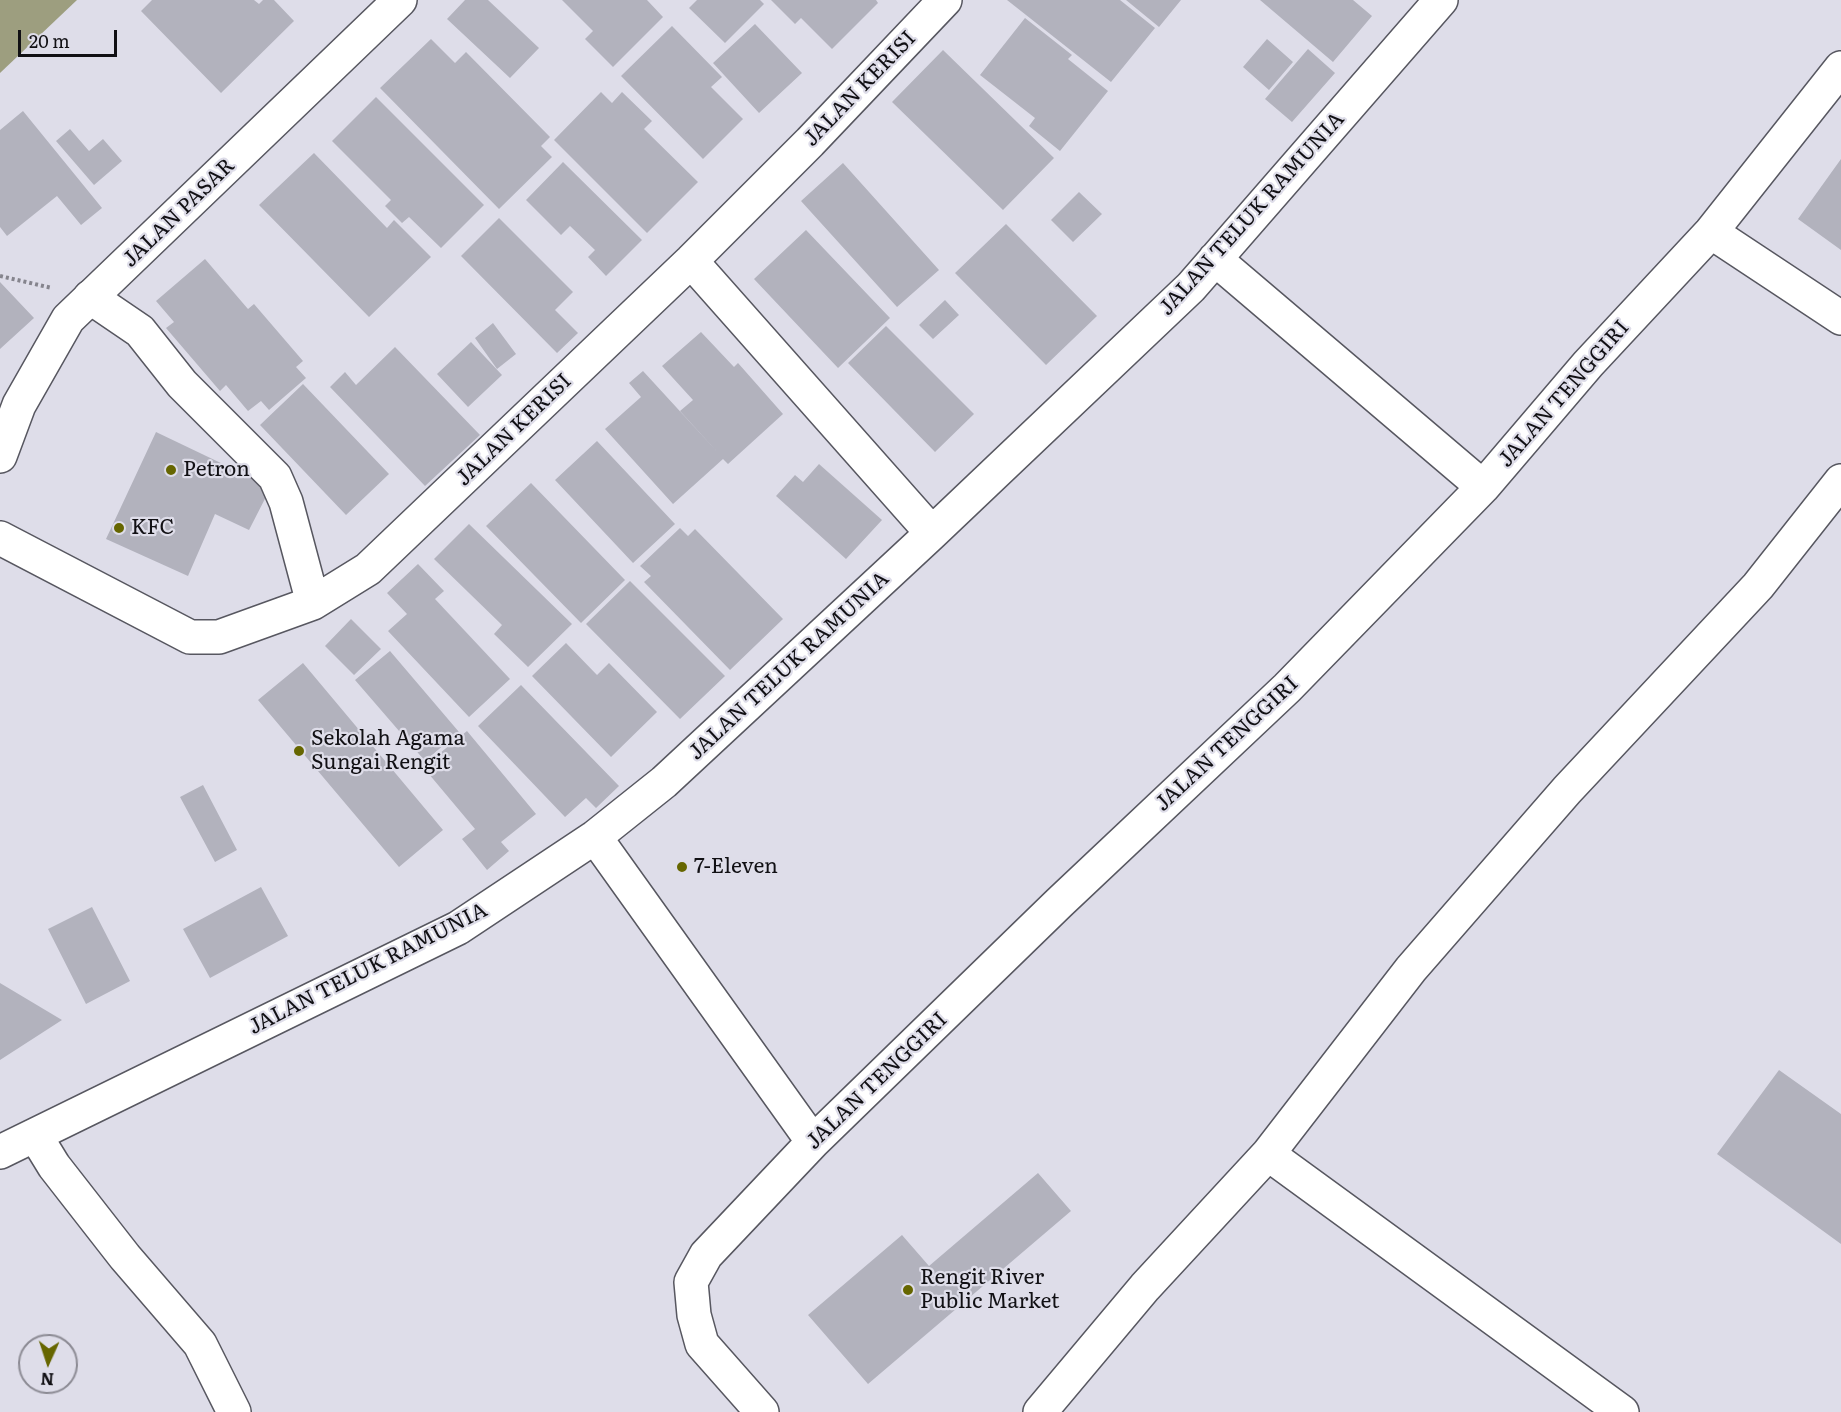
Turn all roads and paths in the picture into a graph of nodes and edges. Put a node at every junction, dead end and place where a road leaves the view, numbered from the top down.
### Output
1 (400, 0) edge
2 (1441, 0) edge
3 (933, 5) edge
4 (1841, 68) edge
5 (1711, 232) junction
6 (1215, 259) junction
7 (691, 261) junction
8 (0, 276) edge
9 (90, 297) junction
10 (1841, 318) edge
11 (0, 456) edge
12 (1841, 481) edge
13 (1483, 487) junction
14 (932, 533) junction
15 (0, 538) edge
16 (313, 603) junction
17 (595, 837) junction
18 (35, 1135) junction
19 (813, 1142) junction
20 (0, 1152) edge
21 (1268, 1154) junction
22 (234, 1412) edge
23 (762, 1412) edge
24 (1040, 1412) edge
25 (1622, 1412) edge

1 - 9 street, JALAN PASAR
2 - 6 street, JALAN TELUK RAMUNIA
3 - 7 street, JALAN KERISI
4 - 5 street, JALAN TENGGIRI
5 - 10 street
5 - 13 street, JALAN TENGGIRI
6 - 13 street
6 - 14 street, JALAN TELUK RAMUNIA
7 - 14 street
7 - 16 street, JALAN KERISI
8 - 9 path
9 - 11 street, JALAN PASAR
9 - 16 street
12 - 21 street
13 - 19 street, JALAN TENGGIRI
14 - 17 street, JALAN TELUK RAMUNIA
15 - 16 street, JALAN KERISI
17 - 18 street, JALAN TELUK RAMUNIA
17 - 19 street
18 - 20 street, JALAN TELUK RAMUNIA
18 - 22 street
19 - 23 street, JALAN TENGGIRI
21 - 24 street
21 - 25 street

